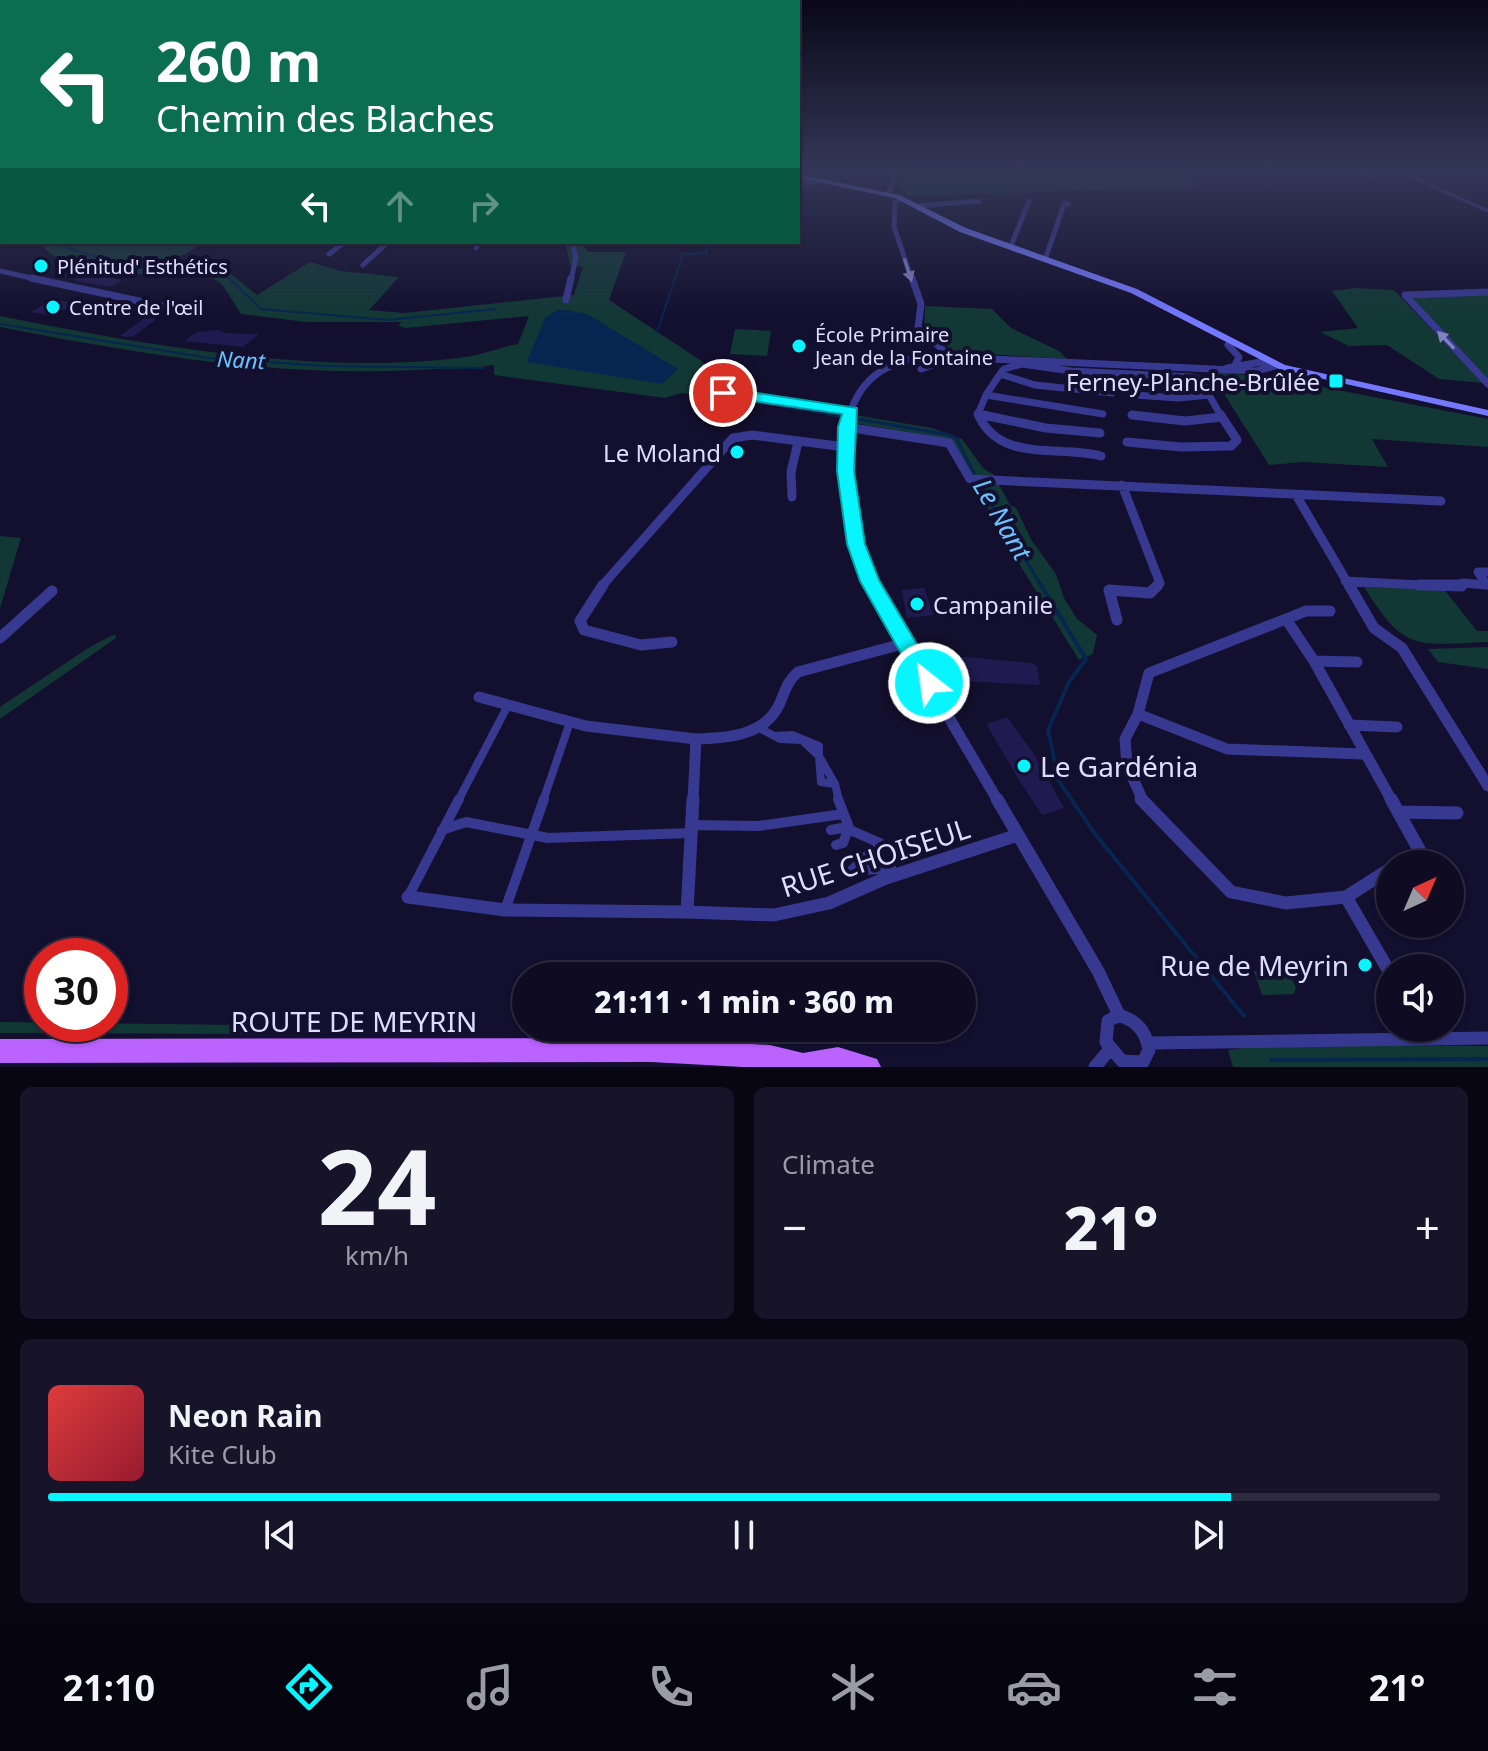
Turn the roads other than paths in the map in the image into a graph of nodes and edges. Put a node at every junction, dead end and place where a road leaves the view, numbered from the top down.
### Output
1 (894, 220) edge
2 (944, 220) edge
3 (1022, 220) edge
4 (1026, 220) edge
5 (1059, 220) edge
6 (342, 244) edge
7 (386, 244) edge
8 (573, 244) edge
9 (1013, 247) junction
10 (329, 254) dead end
11 (1046, 257) junction
12 (363, 265) dead end
13 (0, 271) edge
14 (1488, 292) edge
15 (566, 300) dead end
16 (181, 310) dead end
17 (1209, 332) junction
18 (1228, 345) junction
19 (947, 354) junction
20 (1110, 362) junction
21 (1269, 364) junction
22 (1231, 367) junction
23 (921, 369) dead end
24 (1115, 372) junction
25 (1000, 374) junction
26 (1488, 384) edge
27 (714, 388) dead end
28 (1112, 393) dead end
29 (986, 395) junction
30 (1135, 395) dead end
31 (1209, 395) junction
32 (978, 414) junction
33 (1103, 414) dead end
34 (1488, 414) edge
35 (1132, 415) dead end
36 (1222, 417) junction
37 (849, 418) junction
38 (1100, 433) dead end
39 (798, 442) junction
40 (1127, 442) dead end
41 (845, 447) junction
42 (1101, 456) dead end
43 (1122, 485) junction
44 (1296, 495) junction
45 (792, 497) dead end
46 (1441, 501) dead end
47 (1488, 572) edge
48 (1345, 581) junction
49 (52, 591) dead end
50 (1330, 611) dead end
51 (1286, 619) junction
52 (1117, 620) dead end
53 (0, 638) edge
54 (672, 642) dead end
55 (906, 643) junction
56 (1314, 661) junction
57 (1357, 662) dead end
58 (479, 697) dead end
59 (507, 707) junction
60 (1138, 714) junction
61 (569, 725) junction
62 (1349, 725) junction
63 (1397, 727) dead end
64 (765, 732) junction
65 (696, 739) junction
66 (1363, 754) junction
67 (1488, 786) edge
68 (1398, 812) junction
69 (1457, 813) dead end
70 (843, 814) junction
71 (691, 829) junction
72 (847, 829) junction
73 (442, 830) junction
74 (831, 830) dead end
75 (532, 832) junction
76 (1018, 835) junction
77 (858, 837) junction
78 (1419, 850) edge
79 (894, 875) junction
80 (1376, 878) edge
81 (408, 897) joint
82 (1346, 897) junction
83 (505, 910) junction
84 (687, 912) junction
85 (1379, 954) edge
86 (1119, 1015) junction
87 (1376, 1035) edge
88 (1464, 1036) edge
89 (1488, 1038) edge
90 (1149, 1043) junction
91 (1110, 1049) junction
92 (0, 1051) edge
93 (1120, 1064) edge
94 (807, 1066) edge
95 (869, 1067) edge
96 (1095, 1067) edge

1 -> 19 street
2 - 9 main road
3 - 9 street
4 - 9 street
5 - 11 street
6 - 10 street
7 - 12 street
8 - 15 street
9 - 11 main road
11 - 17 main road
13 - 16 street
26 -> 14 street
17 - 18 main road
17 - 21 main road
18 - 21 main road
18 - 22 street
19 - 20 street
19 - 23 street
19 - 37 street
20 - 22 street
20 - 24 street
21 - 22 street
21 - 22 street
21 - 34 main road
24 - 25 street
24 - 31 street
25 - 28 street
25 - 29 street
27 - 37 street
29 - 32 street
29 - 33 street
30 - 31 street
31 - 36 street
32 - 38 street
32 - 42 street
35 - 36 street
36 - 40 street
37 - 41 street
37 - 43 street
39 - 41 street
39 - 45 street
39 - 54 street
41 - 55 street
43 - 44 street
43 - 52 street
44 - 46 street
44 - 48 street
47 - 48 street
48 - 67 street
49 - 53 street
50 - 51 street
51 - 56 street
51 - 60 street
55 - 64 street
55 - 76 street
56 - 57 street
56 - 62 street
58 - 59 street
59 - 61 street
59 - 73 street
60 - 66 street
60 - 82 street
61 - 65 street
61 - 75 street
62 - 63 street
62 - 66 street
64 - 65 street
64 - 70 street
65 - 71 street
66 - 68 street
68 - 69 street
68 - 78 street
70 - 71 street
70 - 72 street
71 - 75 street
71 - 84 street
72 - 74 street
72 - 77 street
72 - 77 street
73 - 75 street
73 - 81 street
75 - 83 street
76 - 79 street, RUE CHOISEUL
76 - 86 street
77 - 79 street
79 - 84 street, RUE CHOISEUL
80 - 82 street
81 - 83 street, RUE CHOISEUL
82 - 85 street
83 - 84 street, RUE CHOISEUL
86 - 90 street
86 - 91 street
87 - 90 street
88 - 89 street
90 - 93 street
91 - 93 street
91 - 96 street
92 - 94 main road, ROUTE DE MEYRIN
94 - 95 main road, ROUTE DE MEYRIN

